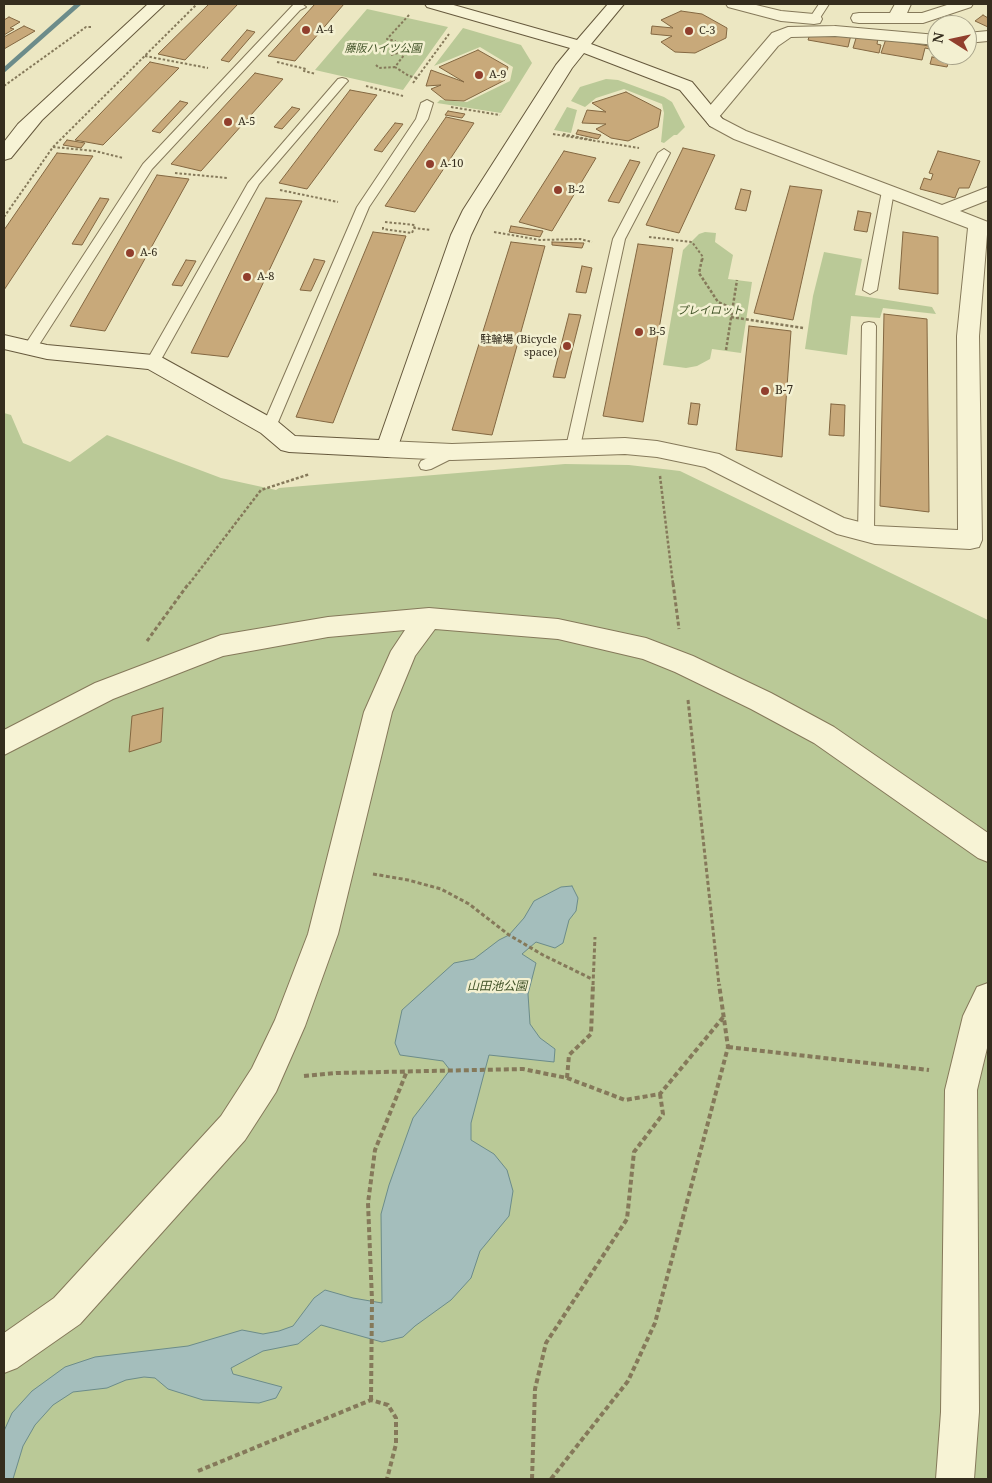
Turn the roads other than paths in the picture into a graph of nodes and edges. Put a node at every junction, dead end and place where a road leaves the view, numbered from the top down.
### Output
1 (157, 4) edge
2 (433, 4) edge
3 (616, 4) edge
4 (734, 4) edge
5 (824, 4) edge
6 (965, 4) edge
7 (301, 7) dead end
8 (899, 11) edge
9 (814, 19) junction
10 (927, 39) edge
11 (580, 46) junction
12 (342, 81) dead end
13 (428, 103) road end
14 (714, 118) junction
15 (664, 153) road end
16 (4, 154) edge
17 (888, 191) junction
18 (988, 193) edge
19 (941, 212) junction
20 (983, 226) edge
21 (870, 290) dead end
22 (869, 326) dead end
23 (4, 342) edge
24 (30, 348) junction
25 (153, 362) junction
26 (269, 427) junction
27 (573, 447) junction
28 (387, 449) junction
29 (452, 452) junction
30 (426, 465) dead end
31 (866, 532) junction
32 (979, 541) edge
33 (429, 618) junction
34 (4, 743) edge
35 (988, 850) edge
36 (988, 998) edge
37 (4, 1355) edge
38 (955, 1479) edge

1 - 16 street
2 - 11 street
3 - 11 street
4 - 9 street
5 - 9 lane
6 - 8 street
7 - 24 lane
8 - 9 street
10 - 14 street
11 - 14 street
11 - 28 street
12 - 25 lane
13 - 26 lane
14 - 17 street
15 - 27 lane
17 - 19 street
17 - 21 lane
18 - 19 street
19 - 20 street
20 - 32 street
22 - 31 lane
23 - 24 street
24 - 25 street
25 - 26 street
26 - 28 street
27 - 29 street
27 - 31 street
28 - 29 street
29 - 30 lane
31 - 32 street
33 - 34 street
33 - 35 street
33 - 37 street
36 - 38 street

